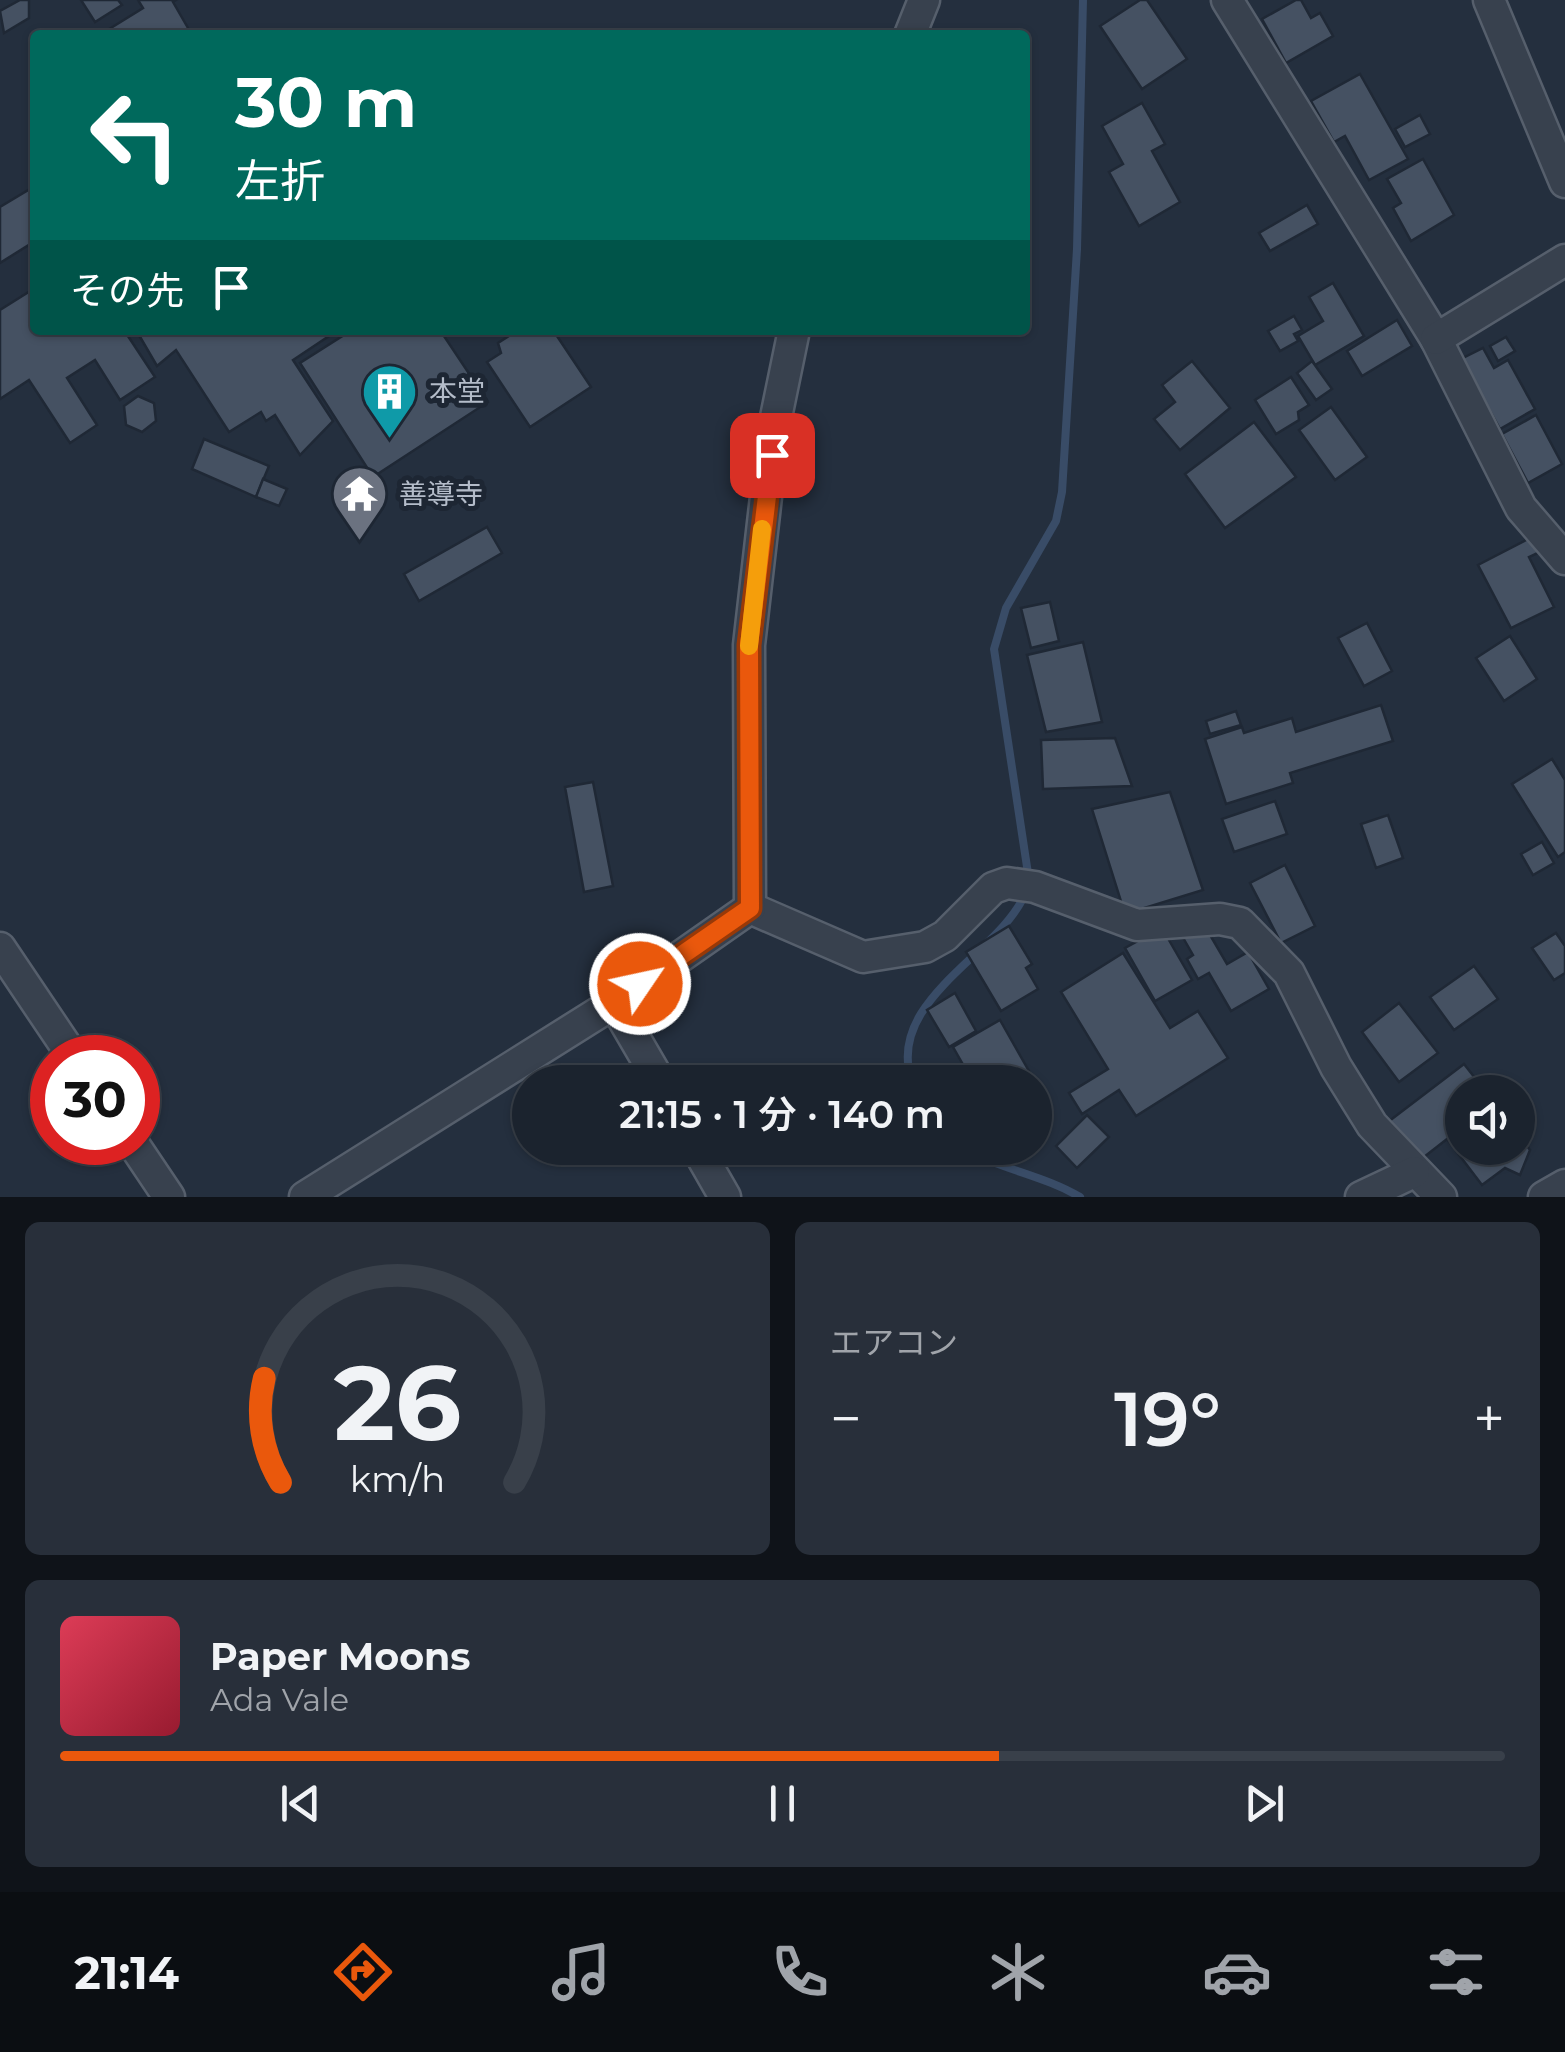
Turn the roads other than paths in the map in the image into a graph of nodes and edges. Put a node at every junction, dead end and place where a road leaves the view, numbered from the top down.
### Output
1 (924, 0) edge
2 (1227, 0) edge
3 (1489, 0) edge
4 (912, 30) edge
5 (1565, 182) edge
6 (1565, 260) edge
7 (793, 335) edge
8 (1436, 340) junction
9 (1565, 559) edge
10 (750, 908) junction
11 (0, 948) edge
12 (614, 1003) junction
13 (59, 1035) edge
14 (650, 1065) edge
15 (147, 1165) edge
16 (707, 1165) edge
17 (1414, 1172) junction
18 (1565, 1184) edge
19 (169, 1197) edge
20 (304, 1197) edge
21 (725, 1197) edge
22 (1362, 1197) edge
23 (1441, 1197) edge
24 (1544, 1197) edge

1 - 4 street
2 - 8 street
3 - 5 street
6 - 8 street
7 - 10 street
8 - 9 street
10 - 12 street
10 - 17 street
11 - 13 street
12 - 14 street
12 - 20 street
15 - 19 street
16 - 21 street
17 - 22 street
17 - 23 street
18 - 24 street

